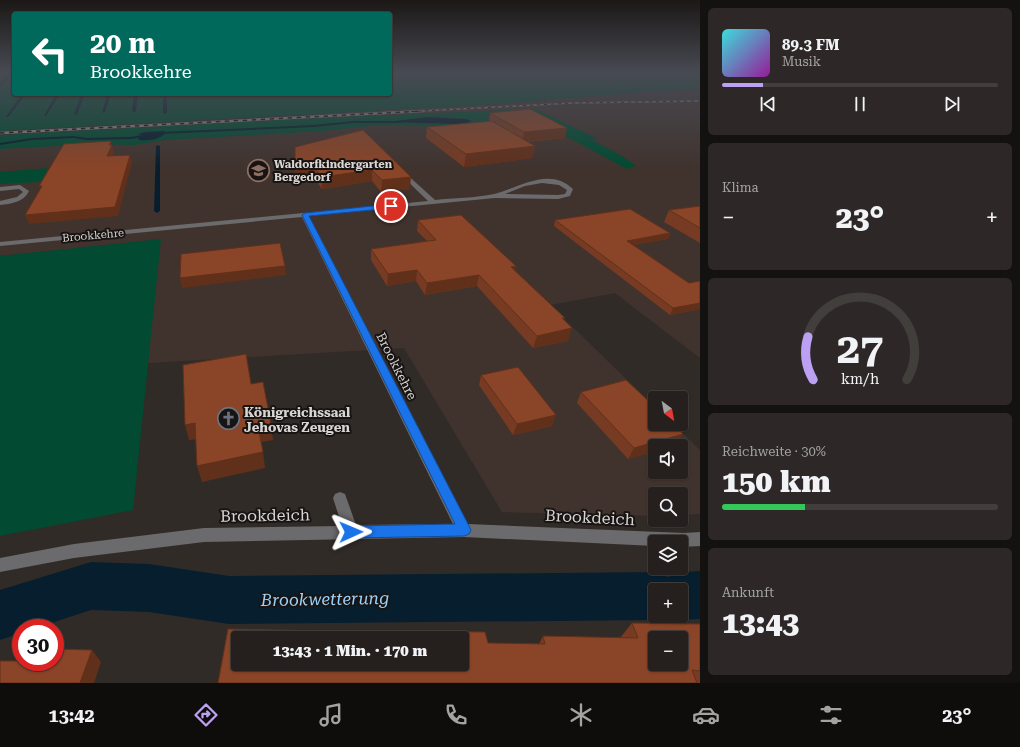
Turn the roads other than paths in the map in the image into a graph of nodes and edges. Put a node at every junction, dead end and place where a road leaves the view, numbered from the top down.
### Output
1 (397, 168) edge
2 (0, 189) edge
3 (495, 196) junction
4 (434, 202) junction
5 (0, 203) edge
6 (305, 215) junction
7 (0, 244) edge
8 (340, 498) dead end
9 (464, 530) junction
10 (351, 532) junction
11 (700, 539) edge
12 (0, 565) edge

1 - 4 street
2 - 5 street
3 - 3 street, Brookkehre
3 - 4 street, Brookkehre
4 - 6 street, Brookkehre
6 - 7 street, Brookkehre
6 - 9 street, Brookkehre
8 - 10 street
9 - 10 street, Brookdeich
9 - 11 street, Brookdeich
10 - 12 street, Brookdeich

